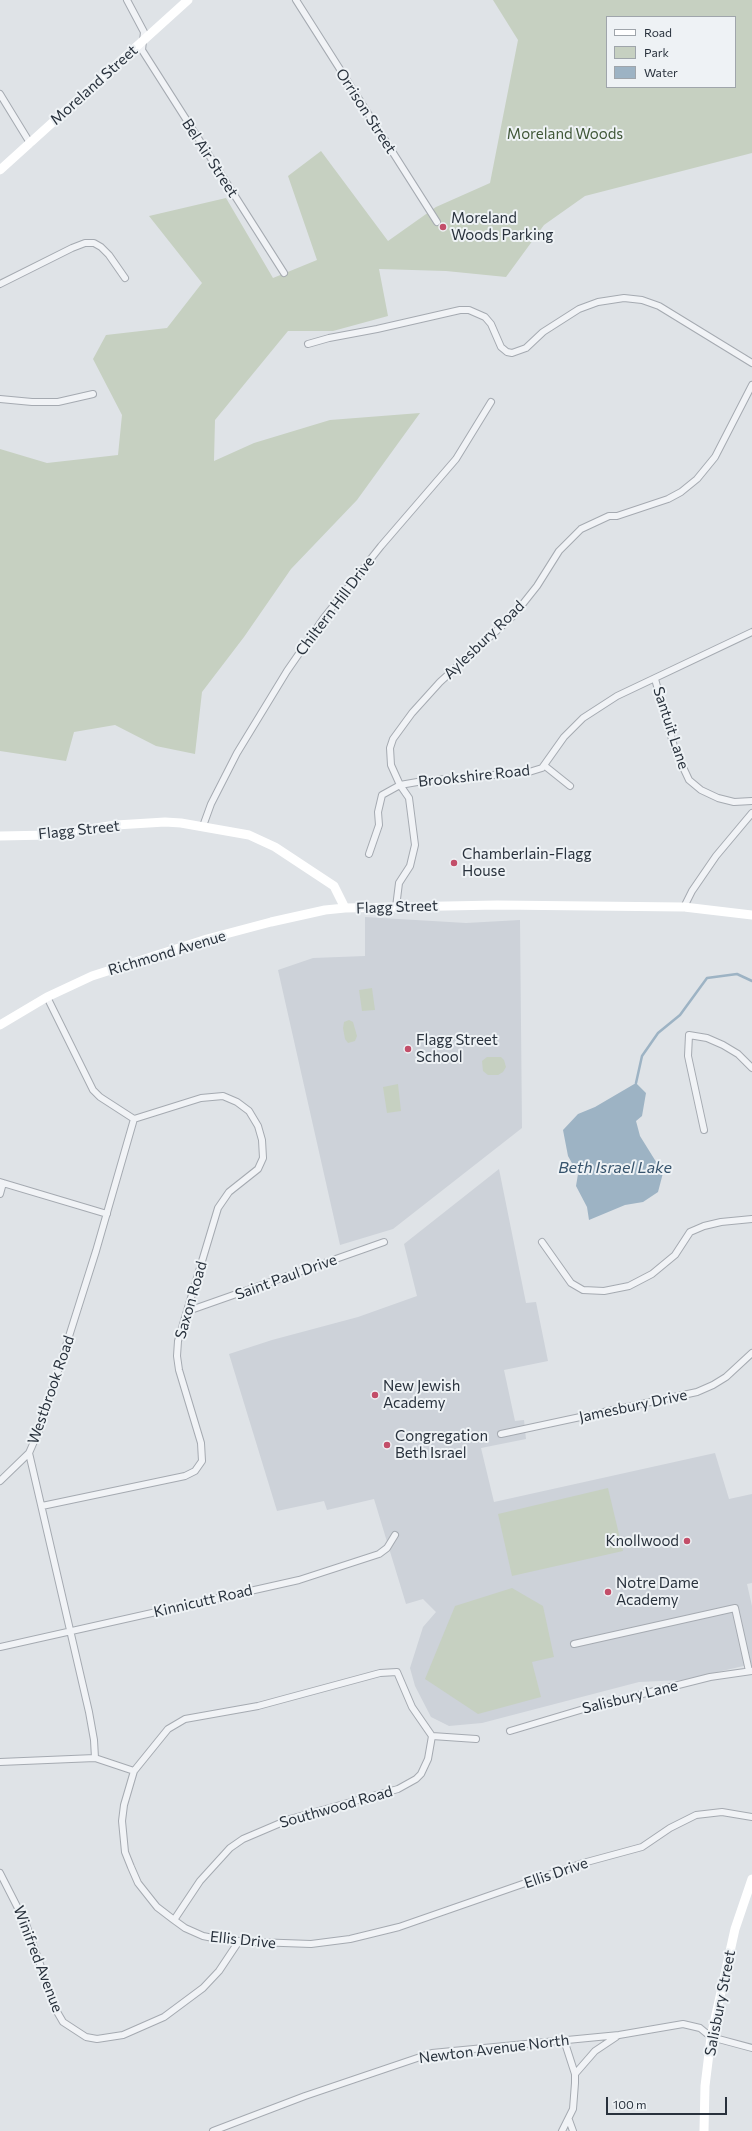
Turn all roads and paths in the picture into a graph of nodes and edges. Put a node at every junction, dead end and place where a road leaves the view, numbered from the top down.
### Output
1 (127, 0) edge
2 (188, 0) edge
3 (296, 0) edge
4 (142, 42) junction
5 (0, 94) edge
6 (30, 143) junction
7 (0, 170) edge
8 (437, 222) dead end
9 (284, 273) dead end
10 (125, 278) dead end
11 (0, 284) edge
12 (308, 344) dead end
13 (752, 363) edge
14 (752, 385) edge
15 (93, 394) dead end
16 (0, 398) edge
17 (491, 402) dead end
18 (752, 632) edge
19 (655, 679) junction
20 (545, 766) junction
21 (400, 785) junction
22 (570, 786) dead end
23 (752, 801) edge
24 (752, 813) edge
25 (203, 826) junction
26 (0, 836) edge
27 (369, 854) dead end
28 (396, 907) junction
29 (684, 907) junction
30 (344, 908) junction
31 (752, 915) edge
32 (47, 997) junction
33 (0, 1025) edge
34 (752, 1068) edge
35 (134, 1119) junction
36 (704, 1130) dead end
37 (2, 1182) edge
38 (0, 1194) edge
39 (107, 1214) junction
40 (752, 1219) edge
41 (384, 1242) dead end
42 (542, 1242) dead end
43 (188, 1311) junction
44 (752, 1353) edge
45 (501, 1434) dead end
46 (30, 1453) junction
47 (0, 1480) edge
48 (42, 1506) junction
49 (395, 1536) dead end
50 (70, 1632) junction
51 (574, 1644) dead end
52 (0, 1647) edge
53 (751, 1671) edge
54 (510, 1731) dead end
55 (432, 1736) junction
56 (476, 1739) dead end
57 (95, 1758) junction
58 (0, 1762) edge
59 (134, 1771) junction
60 (752, 1817) edge
61 (0, 1873) edge
62 (752, 1879) edge
63 (174, 1920) junction
64 (239, 1942) junction
65 (619, 2035) junction
66 (711, 2037) junction
67 (564, 2040) junction
68 (752, 2048) edge
69 (575, 2074) junction
70 (569, 2120) junction
71 (213, 2131) edge
72 (562, 2131) edge
73 (573, 2131) edge
74 (704, 2131) edge

1 - 4 street, Bel Air Street
2 - 4 street, Moreland Street
3 - 8 street, Orrison Street
4 - 6 street, Moreland Street
4 - 9 street, Bel Air Street
5 - 6 street
6 - 7 street, Moreland Street
10 - 11 street
12 - 13 street
14 - 21 street, Aylesbury Road
15 - 16 street
17 - 25 street, Chiltern Hill Drive
18 - 19 street, Brookshire Road
19 - 20 street, Brookshire Road
19 - 23 street, Santuit Lane
20 - 21 street, Brookshire Road
20 - 22 street
21 - 27 street
21 - 28 street, Brookshire Road
24 - 29 street
25 - 26 street, Flagg Street
25 - 30 street, Flagg Street
28 - 29 street, Flagg Street
28 - 30 street, Flagg Street
29 - 31 street, Flagg Street
30 - 32 street, Richmond Avenue
32 - 33 street, Richmond Avenue
32 - 35 street
34 - 36 street
35 - 39 street, Westbrook Road
35 - 43 street, Saxon Road
37 - 38 street
37 - 39 street
39 - 46 street, Westbrook Road
40 - 42 street
41 - 43 street, Saint Paul Drive
43 - 48 street, Saxon Road
44 - 45 street, Jamesbury Drive
46 - 47 street
46 - 48 street, Westbrook Road
48 - 50 street, Westbrook Road
49 - 50 street, Kinnicutt Road
50 - 52 street, Kinnicutt Road
50 - 57 street, Westbrook Road
51 - 53 street
53 - 54 street, Salisbury Lane
55 - 56 street
55 - 59 street, Ellis Drive
55 - 63 street, Southwood Road
57 - 58 street
57 - 59 street
59 - 63 street, Ellis Drive
60 - 64 street, Ellis Drive
61 - 64 street, Winifred Avenue
62 - 66 street, Salisbury Street
63 - 64 street, Ellis Drive
65 - 66 street, Newton Avenue North
65 - 67 street, Newton Avenue North
65 - 69 street
66 - 68 street, Newton Avenue North
66 - 74 street, Salisbury Street
67 - 69 street
67 - 71 street, Newton Avenue North
69 - 70 street
70 - 72 street
70 - 73 street

